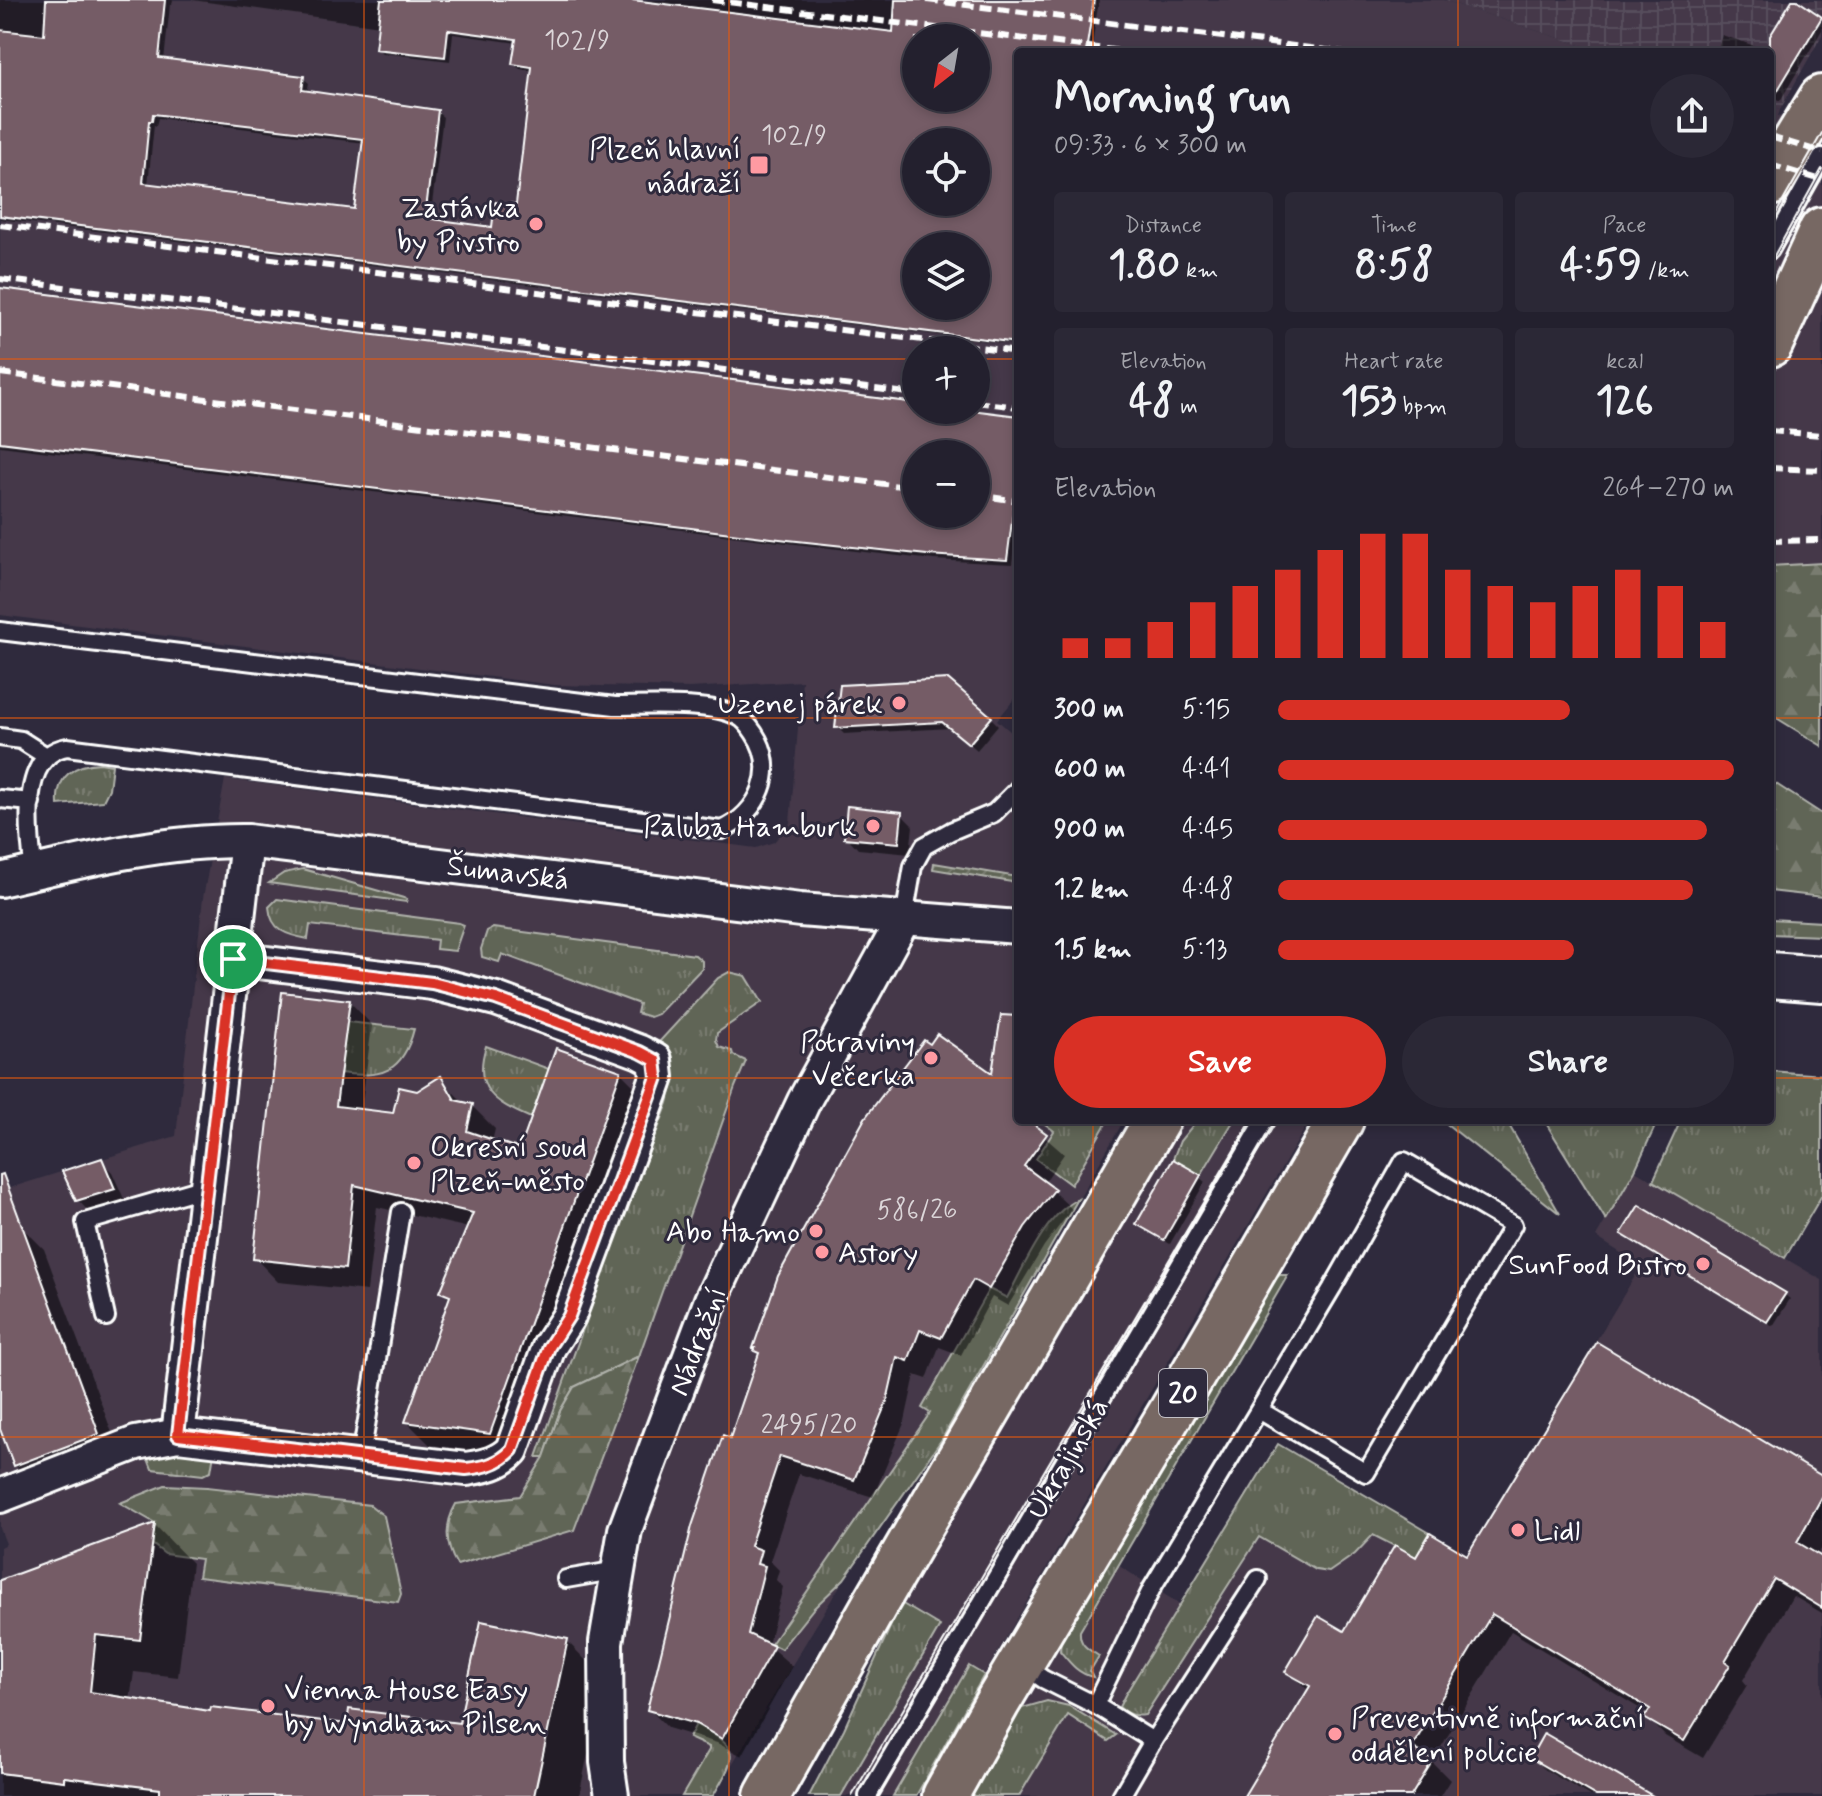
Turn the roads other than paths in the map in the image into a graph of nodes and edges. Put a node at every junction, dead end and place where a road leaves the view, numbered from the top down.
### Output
1 (1822, 98) edge
2 (1822, 157) edge
3 (1774, 176) edge
4 (1822, 230) edge
5 (1774, 243) edge
6 (1774, 335) edge
7 (0, 631) edge
8 (0, 737) edge
9 (46, 756) junction
10 (1014, 793) edge
11 (0, 799) edge
12 (31, 802) junction
13 (247, 841) junction
14 (34, 872) junction
15 (0, 880) edge
16 (904, 918) junction
17 (1014, 927) edge
18 (233, 959) junction
19 (1774, 975) edge
20 (1822, 979) edge
21 (1155, 1124) edge
22 (1263, 1124) edge
23 (1339, 1124) edge
24 (206, 1187) junction
25 (401, 1212) dead end
26 (106, 1317) dead end
27 (1259, 1410) junction
28 (178, 1435) junction
29 (361, 1457) junction
30 (0, 1496) edge
31 (618, 1570) junction
32 (566, 1579) dead end
33 (1258, 1579) dead end
34 (1021, 1663) junction
35 (1095, 1705) junction
36 (1153, 1741) junction
37 (612, 1796) edge
38 (767, 1796) edge
39 (868, 1796) edge
40 (945, 1796) edge
41 (1121, 1796) edge

1 - 3 main road
2 - 5 lane
4 - 6 main road
7 - 9 lane
8 - 9 lane
9 - 12 lane
10 - 16 lane
11 - 12 lane
12 - 14 lane
13 - 14 street, Šumavská
13 - 16 street, Šumavská
13 - 18 street
14 - 15 street, Šumavská
16 - 17 street, Šumavská
16 - 31 street, Nádražní
18 - 24 street
18 - 29 street
19 - 20 street
21 - 38 main road
22 - 39 lane, Ukrajinská
23 - 34 main road, 20
24 - 26 lane
24 - 28 street
25 - 29 lane
27 - 27 lane
27 - 35 lane
28 - 29 street
28 - 30 street
31 - 32 lane
31 - 37 street, Nádražní
33 - 36 lane
34 - 35 lane
34 - 40 main road, 20
35 - 36 lane
36 - 41 lane

